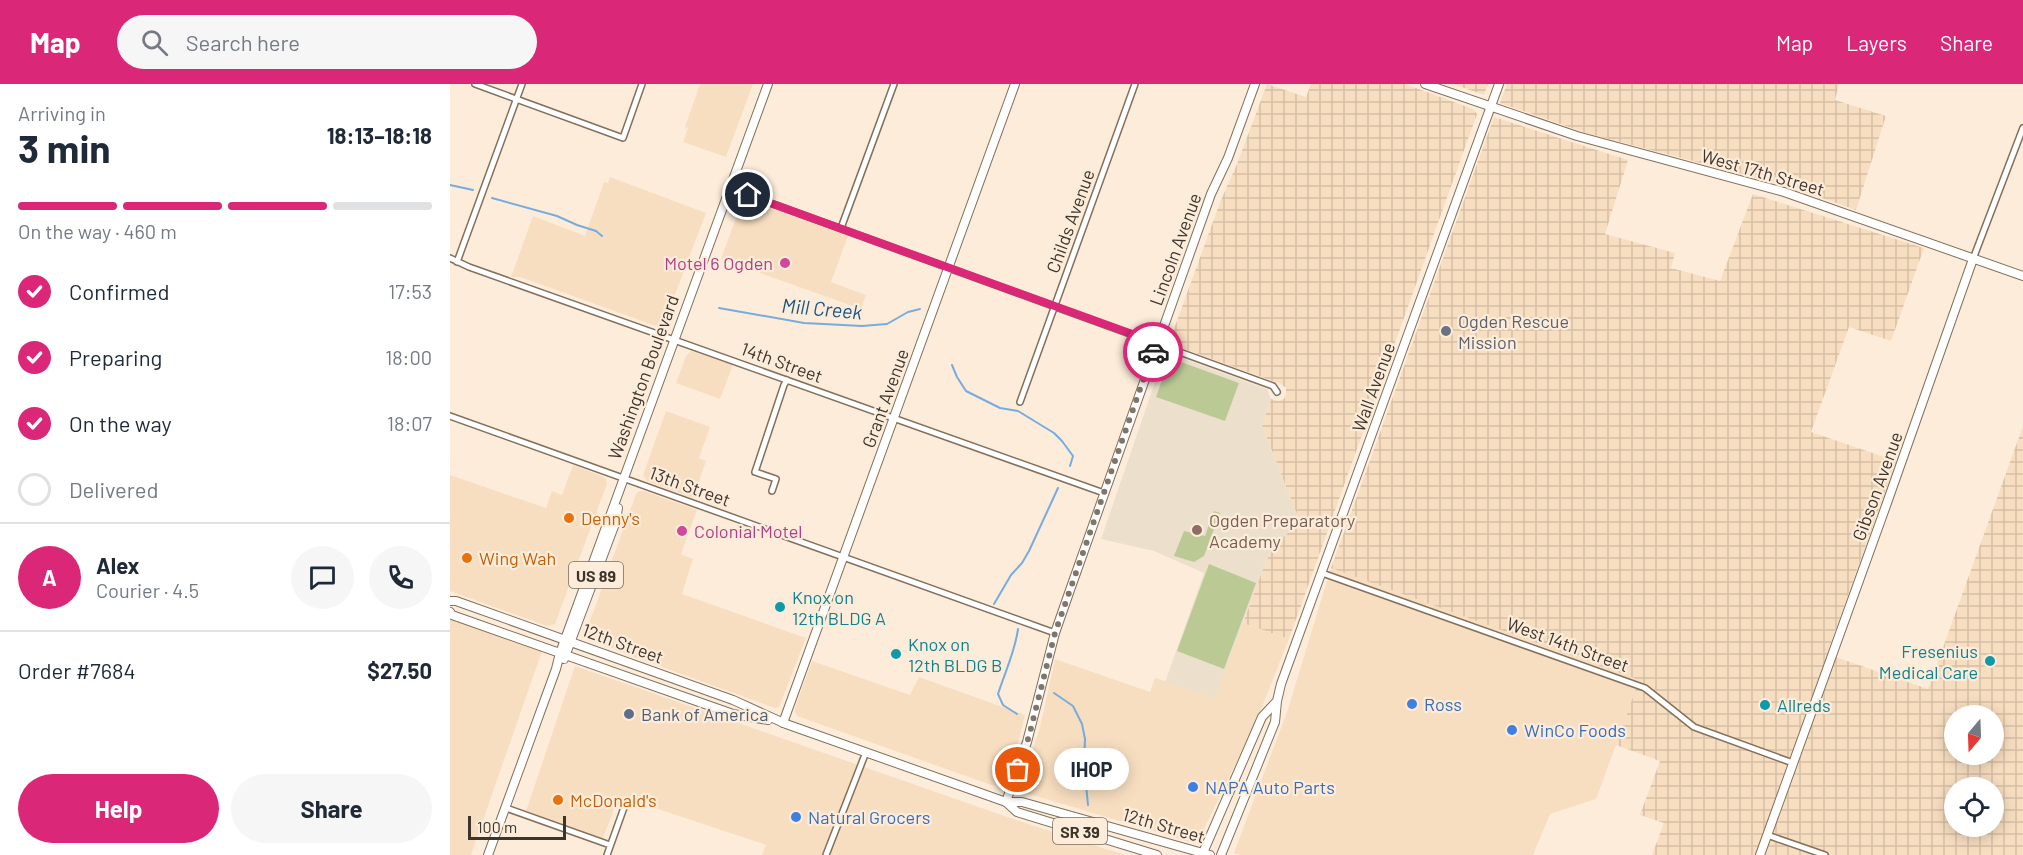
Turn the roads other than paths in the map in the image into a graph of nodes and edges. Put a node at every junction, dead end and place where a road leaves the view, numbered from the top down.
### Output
1 (475, 84) edge
2 (522, 84) edge
3 (642, 84) edge
4 (768, 84) edge
5 (894, 84) edge
6 (1015, 84) edge
7 (1135, 84) edge
8 (1255, 84) edge
9 (1425, 84) edge
10 (1499, 84) edge
11 (516, 99) junction
12 (1491, 106) junction
13 (2023, 128) edge
14 (729, 188) junction
15 (841, 228) junction
16 (450, 258) edge
17 (1973, 258) junction
18 (457, 262) junction
19 (948, 267) junction
20 (2023, 276) edge
21 (1055, 305) junction
22 (675, 339) junction
23 (1157, 343) junction
24 (787, 380) junction
25 (1277, 392) dead end
26 (1020, 402) dead end
27 (450, 416) edge
28 (893, 419) junction
29 (624, 478) junction
30 (772, 491) dead end
31 (1104, 493) junction
32 (842, 558) junction
33 (1323, 573) junction
34 (450, 601) edge
35 (450, 612) edge
36 (1055, 633) junction
37 (568, 641) junction
38 (563, 654) junction
39 (1276, 701) junction
40 (783, 723) junction
41 (866, 752) junction
42 (1793, 763) junction
43 (626, 802) dead end
44 (1006, 802) junction
45 (506, 808) junction
46 (1767, 835) junction
47 (610, 845) junction
48 (1205, 854) edge
49 (488, 855) edge
50 (607, 855) edge
51 (826, 855) edge
52 (1157, 855) edge
53 (1221, 855) edge
54 (1760, 855) edge
55 (1825, 855) edge

1 - 11 street
2 - 11 street
3 - 11 street
4 - 14 main road, Washington Boulevard / US 89
5 - 15 street
6 - 19 street, Grant Avenue
7 - 21 street, Childs Avenue
8 - 23 street, Lincoln Avenue
9 - 12 street, West 17th Street
10 - 12 street, Wall Avenue
11 - 18 street
12 - 17 street, West 17th Street
12 - 33 street, Wall Avenue
13 - 17 street, Gibson Avenue
14 - 15 street
14 - 22 main road, Washington Boulevard / US 89
15 - 19 street
16 - 18 street, 14th Street
17 - 20 street, West 17th Street
17 - 42 street, Gibson Avenue
18 - 22 street, 14th Street
19 - 21 street
19 - 28 street, Grant Avenue
21 - 23 street
21 - 26 street, Childs Avenue
22 - 24 street, 14th Street
22 - 29 main road, Washington Boulevard / US 89
23 - 25 street
23 - 31 street, Lincoln Avenue
24 - 28 street, 14th Street
24 - 30 street
27 - 29 street, 13th Street
28 - 31 street, 14th Street
28 - 32 street, Grant Avenue
29 - 32 street, 13th Street
29 - 37 main road, Washington Boulevard / US 89
31 - 36 street, Lincoln Avenue
32 - 36 street, 13th Street
32 - 40 street, Grant Avenue
33 - 39 street, Wall Avenue
33 - 42 street, West 14th Street
34 - 37 main road, 12th Street / SR 39
35 - 38 main road, 12th Street / SR 39
36 - 44 street, Lincoln Avenue
37 - 38 main road, Washington Boulevard / US 89
37 - 40 main road, 12th Street / SR 39
38 - 40 main road, 12th Street / SR 39
38 - 45 main road, Washington Boulevard / US 89
39 - 48 street, Wall Avenue
39 - 53 street, Wall Avenue
40 - 41 main road, 12th Street / SR 39
41 - 44 main road, 12th Street / SR 39
41 - 51 street
42 - 46 street, Gibson Avenue
43 - 47 street
44 - 48 main road, 12th Street / SR 39
44 - 52 main road, 12th Street / SR 39
45 - 47 street
45 - 49 main road, Washington Boulevard / US 89
46 - 54 street, Gibson Avenue
46 - 55 street
47 - 50 street

